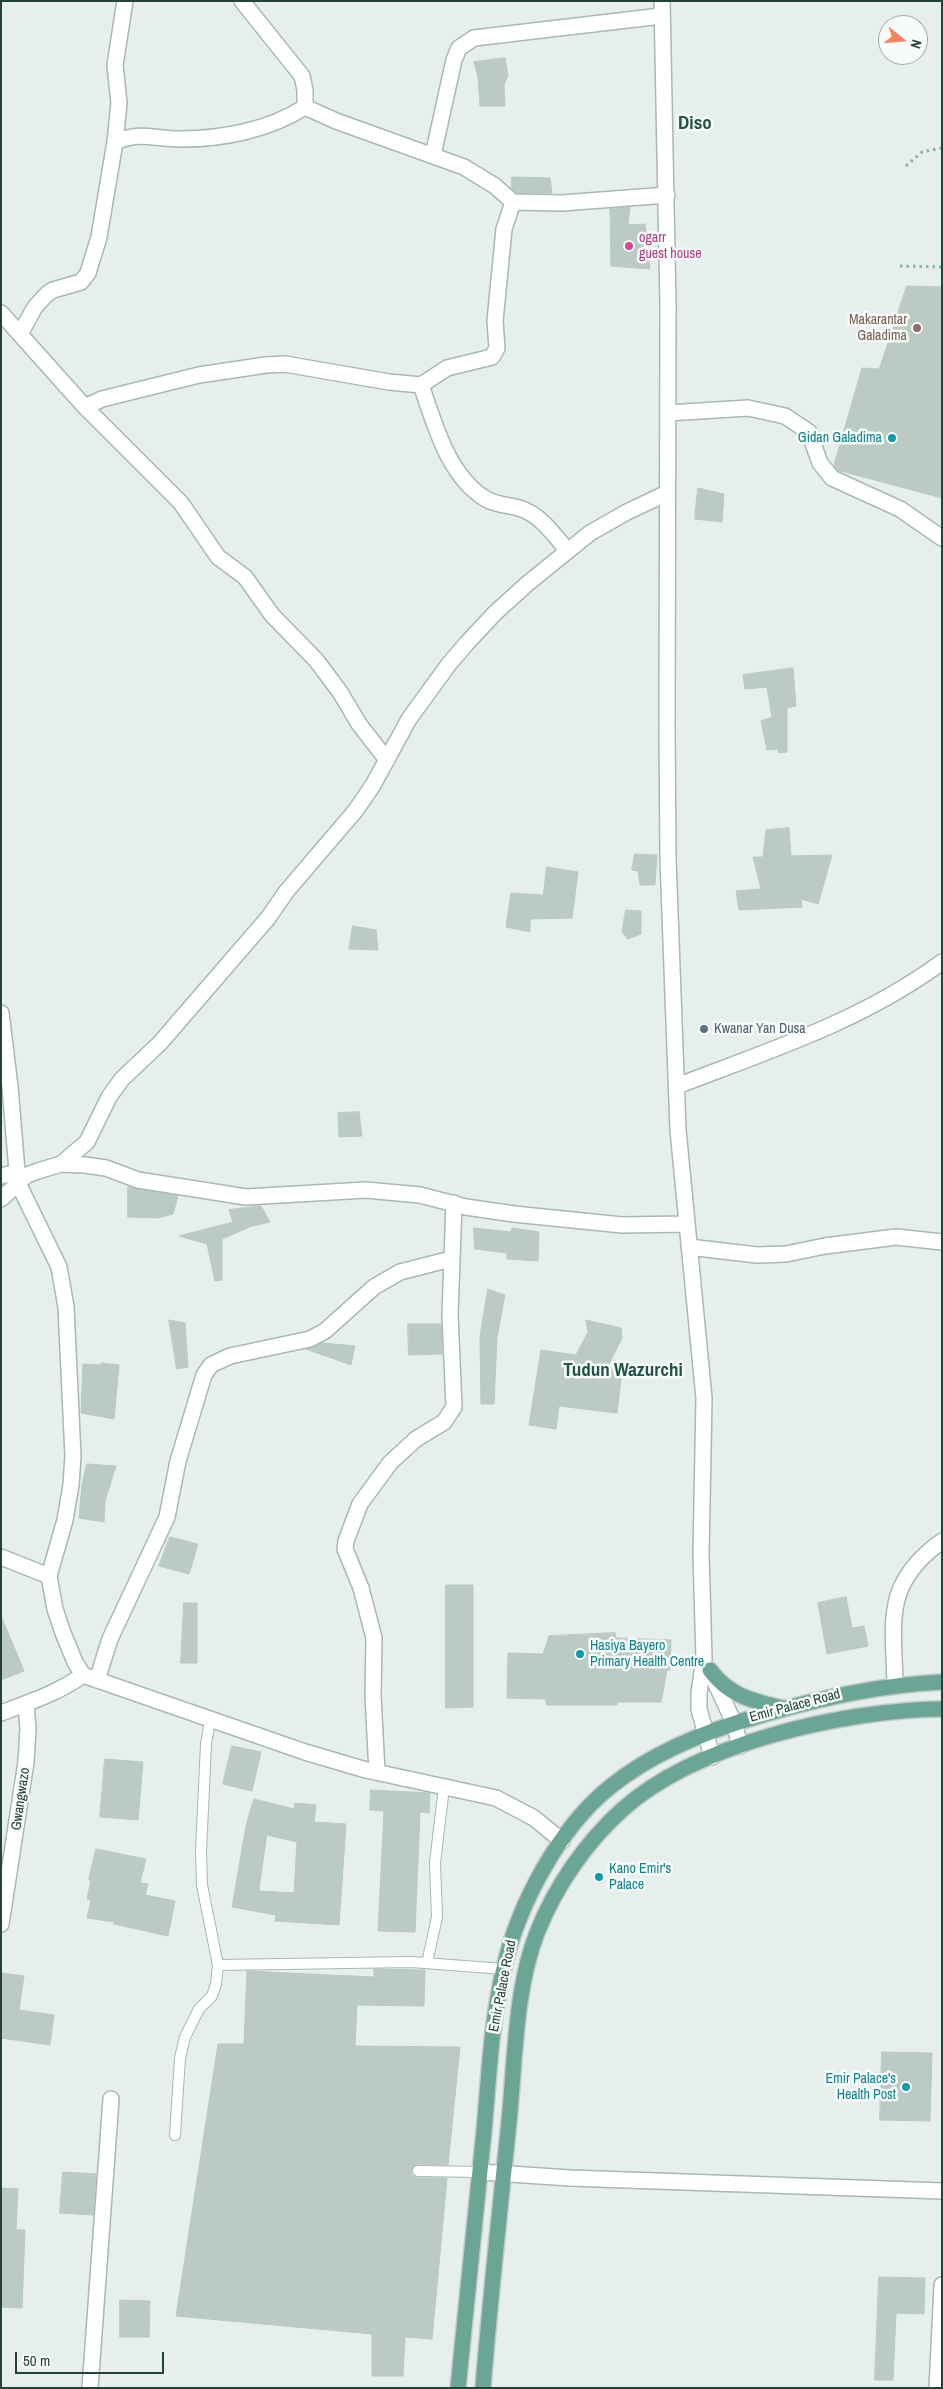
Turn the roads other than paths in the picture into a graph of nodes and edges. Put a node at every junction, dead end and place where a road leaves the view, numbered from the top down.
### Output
1 (125, 1) edge
2 (242, 1) edge
3 (661, 9) edge
4 (305, 107) junction
5 (115, 142) junction
6 (433, 155) junction
7 (667, 195) junction
8 (513, 202) junction
9 (1, 313) edge
10 (20, 334) junction
11 (421, 385) junction
12 (85, 407) junction
13 (668, 413) junction
14 (668, 493) junction
15 (942, 538) edge
16 (567, 550) junction
17 (387, 760) junction
18 (942, 962) edge
19 (1, 1013) edge
20 (677, 1086) junction
21 (61, 1164) junction
22 (1, 1176) edge
23 (17, 1177) junction
24 (1, 1199) edge
25 (454, 1203) junction
26 (686, 1224) junction
27 (942, 1242) edge
28 (689, 1247) junction
29 (451, 1260) junction
30 (942, 1541) edge
31 (1, 1557) edge
32 (49, 1576) junction
33 (707, 1664) junction
34 (90, 1677) junction
35 (942, 1682) edge
36 (895, 1686) junction
37 (26, 1704) junction
38 (784, 1708) junction
39 (942, 1709) edge
40 (1, 1713) edge
41 (210, 1720) junction
42 (734, 1723) junction
43 (705, 1735) junction
44 (740, 1746) junction
45 (712, 1756) junction
46 (377, 1772) junction
47 (444, 1787) junction
48 (562, 1841) junction
49 (1, 1924) edge
50 (427, 1962) junction
51 (218, 1965) junction
52 (504, 1969) junction
53 (110, 2099) dead end
54 (175, 2135) dead end
55 (418, 2171) dead end
56 (480, 2172) junction
57 (503, 2175) junction
58 (942, 2191) edge
59 (942, 2285) edge
60 (90, 2388) edge
61 (458, 2388) edge
62 (483, 2388) edge
63 (937, 2388) edge

1 - 5 street
2 - 4 street
3 - 6 street
3 - 7 street
4 - 5 street
4 - 6 street
5 - 10 street
6 - 8 street
7 - 8 street
7 - 13 street
8 - 11 street
9 - 10 street
10 - 12 street
11 - 12 street
11 - 16 street
12 - 17 street
13 - 14 street
13 - 15 street
14 - 16 street
14 - 20 street
16 - 17 street
17 - 21 street
18 - 20 street
19 - 23 street
20 - 26 street
21 - 23 street
21 - 25 street
22 - 23 street
23 - 24 street
23 - 32 street
25 - 26 street
25 - 29 street
26 - 28 street
27 - 28 street
28 - 33 street
29 - 34 street
29 - 46 street
30 - 36 street
31 - 32 street
32 - 34 street
33 - 38 main road
33 - 42 street
33 - 43 street
34 - 37 street
34 - 41 street
35 - 36 main road, Emir Palace Road
36 - 38 main road, Emir Palace Road
37 - 40 street
37 - 49 street, Gwangwazo
38 - 42 main road, Emir Palace Road
39 - 44 main road, Emir Palace Road
41 - 46 street
41 - 51 lane
42 - 43 main road, Emir Palace Road
42 - 44 street
43 - 45 street
43 - 48 main road, Emir Palace Road
44 - 45 main road, Emir Palace Road
45 - 57 main road, Emir Palace Road
46 - 47 street
47 - 48 street
47 - 50 lane
48 - 52 main road, Emir Palace Road
50 - 51 lane
50 - 52 lane
51 - 54 lane
52 - 56 main road, Emir Palace Road
53 - 60 street
55 - 56 lane
56 - 57 street
56 - 61 main road, Emir Palace Road
57 - 58 street
57 - 62 main road, Emir Palace Road
59 - 63 street

